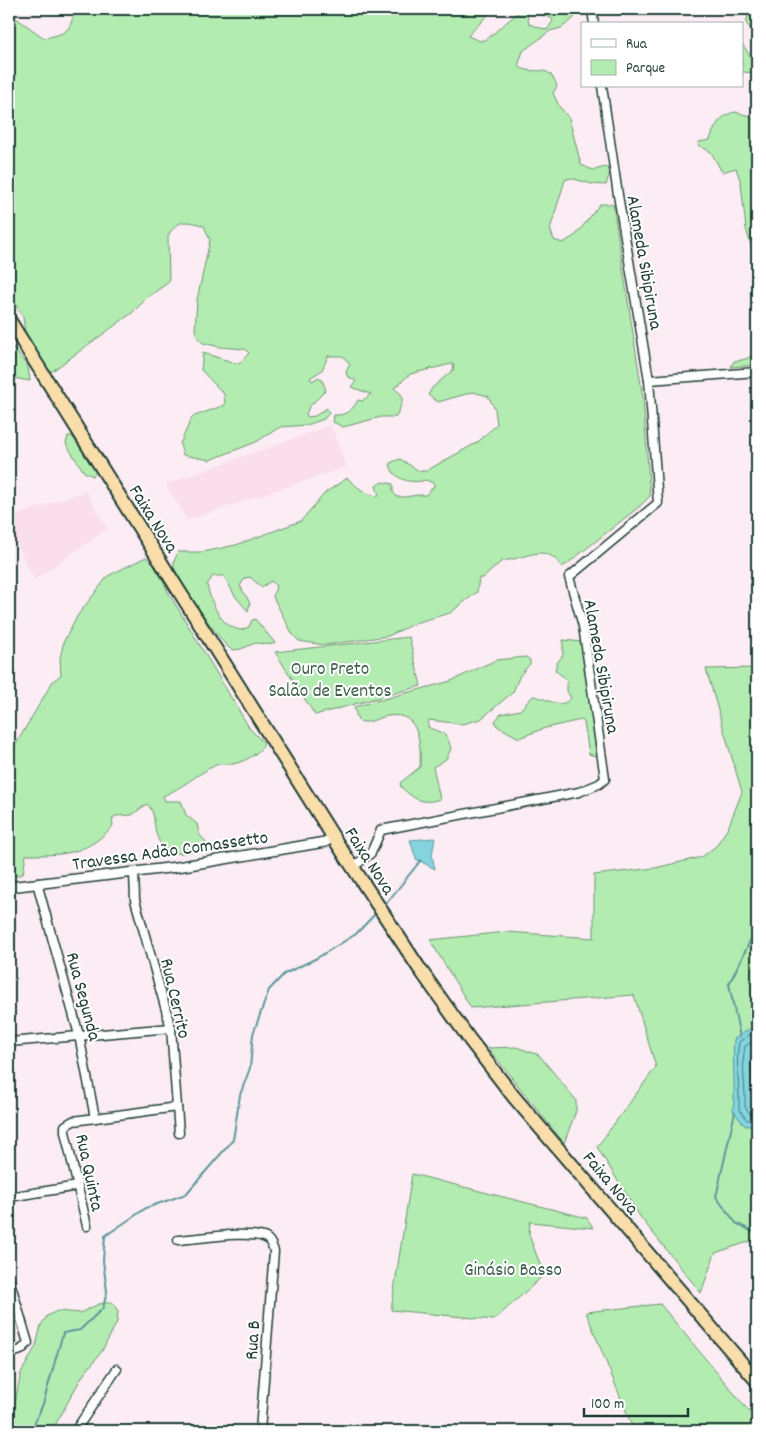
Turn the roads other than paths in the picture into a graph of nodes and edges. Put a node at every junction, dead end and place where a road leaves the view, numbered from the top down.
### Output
1 (592, 9) edge
2 (594, 22) edge
3 (602, 88) edge
4 (9, 320) edge
5 (757, 372) edge
6 (649, 380) junction
7 (334, 837) junction
8 (353, 867) junction
9 (134, 872) junction
10 (37, 883) junction
11 (9, 887) edge
12 (171, 1028) junction
13 (79, 1035) junction
14 (9, 1042) edge
15 (177, 1107) junction
16 (95, 1118) junction
17 (179, 1133) dead end
18 (78, 1186) junction
19 (9, 1197) edge
20 (87, 1226) dead end
21 (178, 1240) dead end
22 (9, 1278) edge
23 (9, 1354) edge
24 (116, 1369) dead end
25 (757, 1381) edge
26 (75, 1431) edge
27 (260, 1431) edge

1 - 2 street
3 - 6 street, Alameda Sibipiruna
4 - 7 highway, Faixa Nova
5 - 6 street
6 - 8 street, Alameda Sibipiruna
7 - 8 highway, Faixa Nova
7 - 9 street, Travessa Adão Comassetto
8 - 25 highway, Faixa Nova
9 - 10 street, Travessa Adão Comassetto
9 - 12 street, Rua Cerrito
10 - 11 street, Travessa Adão Comassetto
10 - 13 street, Rua Segunda
12 - 13 street
12 - 15 street, Rua Cerrito
13 - 14 street
13 - 16 street, Rua Segunda
15 - 16 street
15 - 17 street, Rua Cerrito
16 - 18 street, Rua Quinta
18 - 19 street
18 - 20 street, Rua Quinta
21 - 27 street, Rua B
22 - 23 street
24 - 26 street

